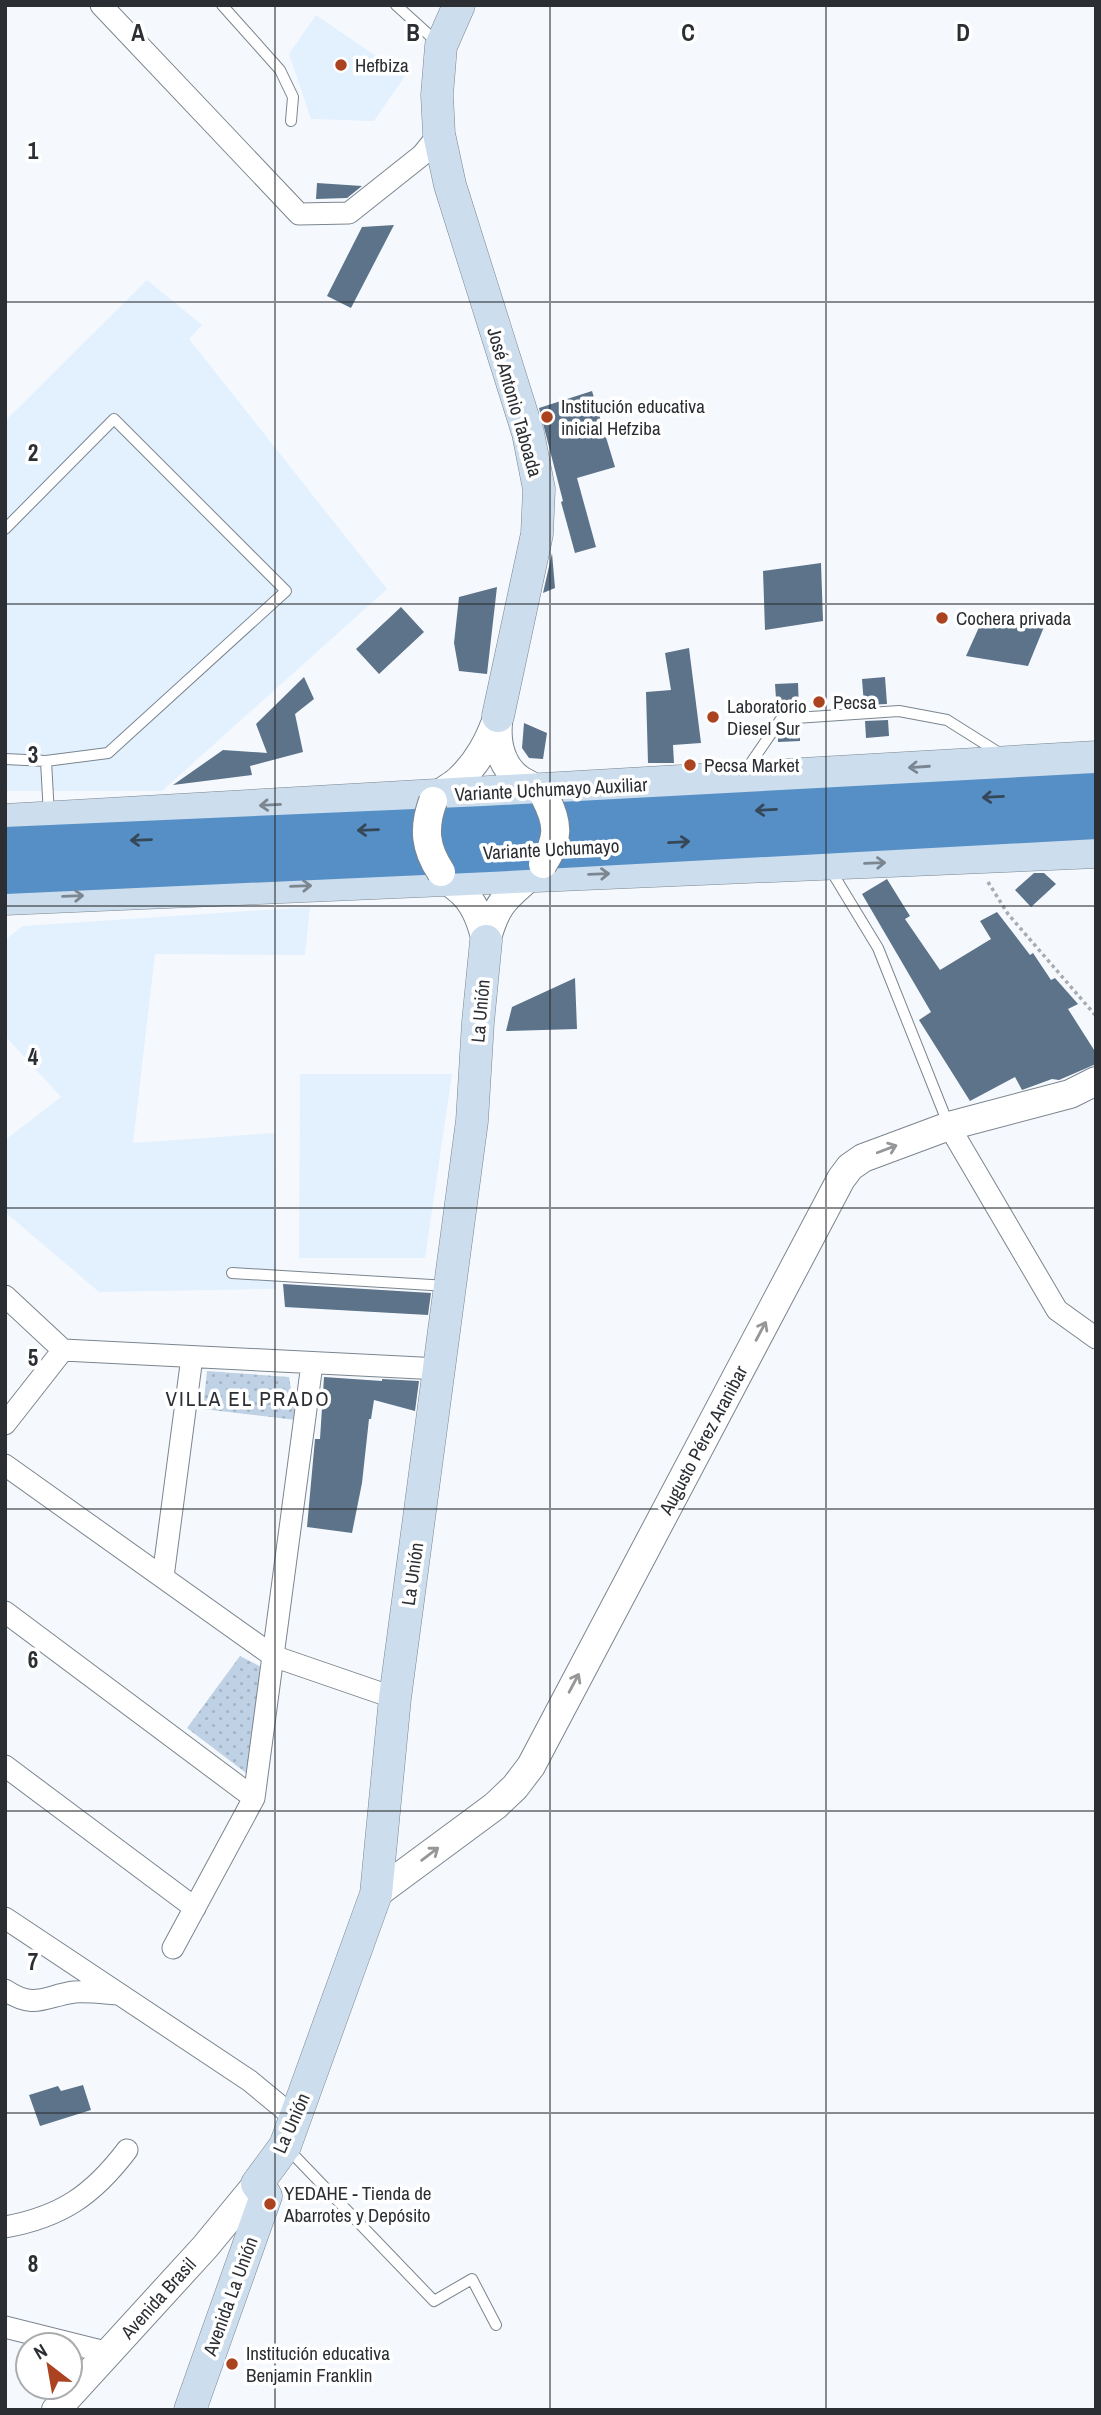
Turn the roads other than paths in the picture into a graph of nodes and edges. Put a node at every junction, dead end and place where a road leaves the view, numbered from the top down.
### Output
1 (101, 5) edge
2 (222, 5) edge
3 (396, 5) edge
4 (459, 5) edge
5 (441, 46) junction
6 (291, 121) dead end
7 (439, 134) junction
8 (5, 529) edge
9 (498, 716) junction
10 (1096, 757) edge
11 (5, 759) edge
12 (46, 761) junction
13 (1012, 761) junction
14 (741, 778) junction
15 (1096, 792) edge
16 (542, 794) junction
17 (435, 799) junction
18 (49, 818) junction
19 (5, 820) edge
20 (1096, 820) edge
21 (5, 846) edge
22 (1096, 852) edge
23 (827, 864) junction
24 (537, 870) junction
25 (5, 875) edge
26 (443, 876) junction
27 (5, 899) edge
28 (486, 941) junction
29 (1096, 1081) edge
30 (949, 1126) junction
31 (232, 1273) dead end
32 (451, 1286) junction
33 (5, 1296) edge
34 (1096, 1338) edge
35 (63, 1350) junction
36 (192, 1357) junction
37 (312, 1364) junction
38 (440, 1369) junction
39 (5, 1424) edge
40 (5, 1465) edge
41 (163, 1577) junction
42 (5, 1612) edge
43 (273, 1656) junction
44 (395, 1698) junction
45 (5, 1766) edge
46 (254, 1798) junction
47 (376, 1894) junction
48 (195, 1908) junction
49 (5, 1919) edge
50 (173, 1948) dead end
51 (119, 1994) junction
52 (9, 2001) edge
53 (290, 2133) junction
54 (127, 2150) dead end
55 (257, 2184) junction
56 (5, 2227) edge
57 (496, 2325) dead end
58 (5, 2328) edge
59 (109, 2353) junction
60 (56, 2410) edge
61 (190, 2410) edge

1 - 7 street
2 - 6 lane
3 - 5 lane
4 - 5 main road, José Antonio Taboada
5 - 7 main road, José Antonio Taboada
7 - 9 main road, José Antonio Taboada
8 - 12 lane
9 - 16 street, José Antonio Taboada
9 - 17 street, José Antonio Taboada
10 - 13 main road, Variante Uchumayo Auxiliar
11 - 12 lane
12 - 18 lane
13 -> 14 main road, Variante Uchumayo Auxiliar
13 - 14 lane
14 - 16 main road, Variante Uchumayo Auxiliar
15 -> 21 highway, Variante Uchumayo
16 - 17 main road, Variante Uchumayo Auxiliar
16 - 24 street, bridge
17 -> 18 main road, Variante Uchumayo Auxiliar
17 - 26 street, bridge
18 - 19 main road, Variante Uchumayo Auxiliar
25 -> 20 highway, Variante Uchumayo
23 -> 22 main road
24 -> 23 main road
23 - 30 lane
24 - 26 main road
24 - 28 street, La Unión
27 -> 26 main road
26 - 28 street, La Unión
28 - 32 main road, La Unión
29 - 30 street, Augusto Pérez Aranibar
30 - 34 street
47 -> 30 street, Augusto Pérez Aranibar
31 - 32 lane
32 - 38 main road, La Unión
33 - 35 street
35 - 36 street
35 - 39 street
36 - 37 street
36 - 41 street
37 - 38 street
37 - 43 street
38 - 44 main road, La Unión
40 - 41 street
41 - 43 street
42 - 46 street
43 - 44 street
43 - 46 street
44 - 47 main road, La Unión
45 - 48 street
46 - 48 street
47 - 53 main road, La Unión
48 - 50 street
49 - 51 street
51 - 52 street
51 - 53 street
53 - 55 main road, La Unión
53 - 57 lane
54 - 56 street
55 - 59 street, Avenida Brasil
55 - 61 main road, Avenida La Unión
58 - 59 street
59 - 60 street, Avenida Brasil

